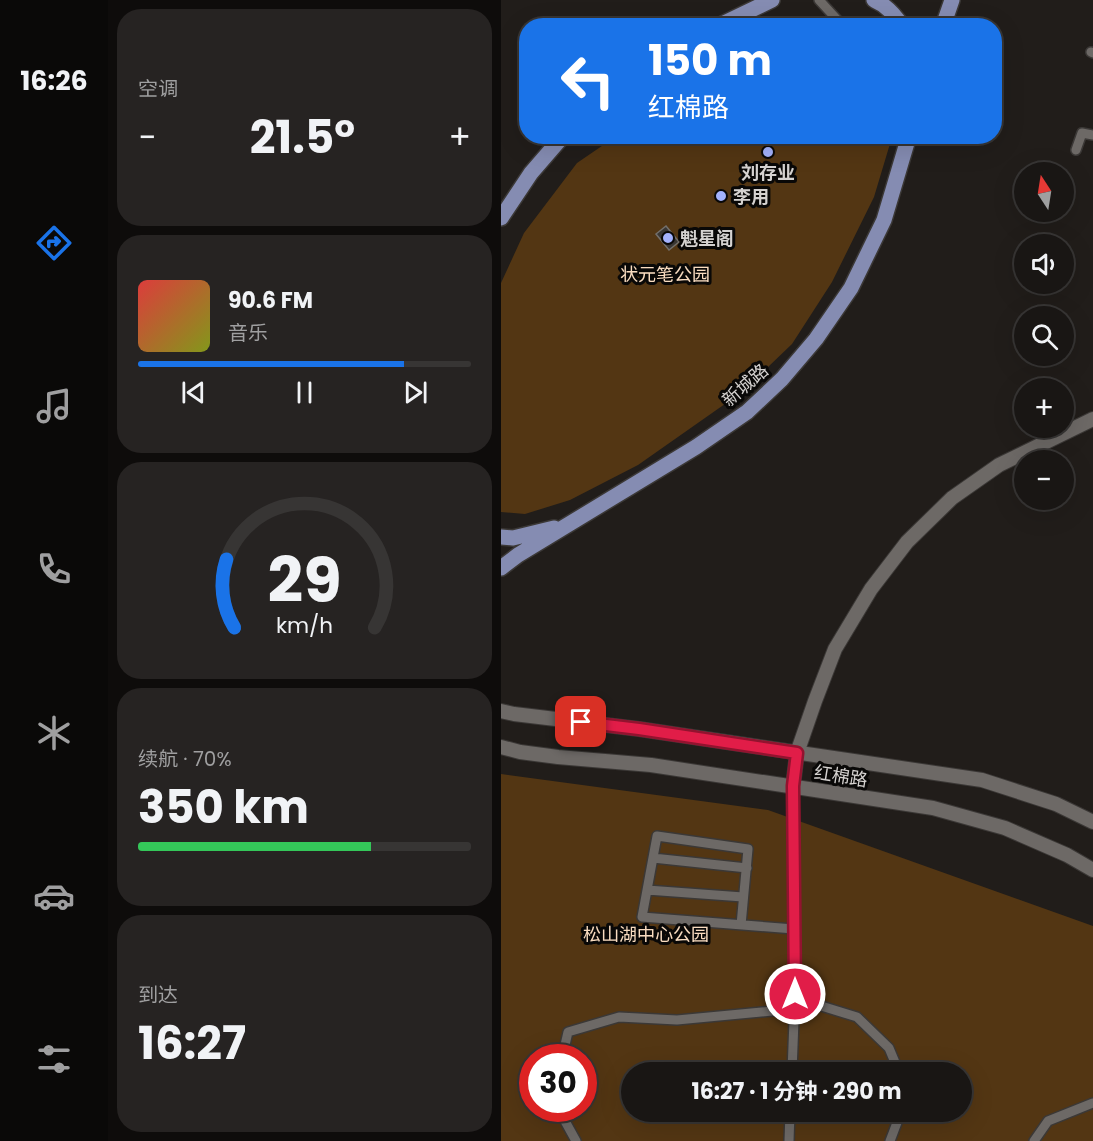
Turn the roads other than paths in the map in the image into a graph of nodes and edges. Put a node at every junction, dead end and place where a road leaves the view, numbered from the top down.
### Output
1 (772, 0) edge
2 (819, 0) edge
3 (874, 0) edge
4 (952, 0) edge
5 (735, 18) edge
6 (836, 18) edge
7 (896, 18) edge
8 (946, 18) edge
9 (1093, 135) edge
10 (556, 144) edge
11 (907, 144) edge
12 (1076, 150) dead end
13 (502, 214) edge
14 (1093, 419) edge
15 (583, 516) junction
16 (501, 537) edge
17 (501, 568) edge
18 (501, 711) edge
19 (501, 747) edge
20 (797, 753) junction
21 (793, 786) junction
22 (1093, 822) edge
23 (653, 858) junction
24 (747, 868) junction
25 (1093, 870) edge
26 (647, 890) junction
27 (744, 897) junction
28 (741, 925) junction
29 (794, 929) junction
30 (794, 1009) junction
31 (565, 1044) edge
32 (792, 1062) edge
33 (895, 1062) edge
34 (1093, 1103) edge
35 (566, 1122) edge
36 (790, 1122) edge
37 (897, 1122) edge
38 (576, 1141) edge
39 (789, 1141) edge
40 (890, 1141) edge
41 (1034, 1141) edge

1 - 5 main road
2 - 6 street
3 - 7 main road
4 - 8 main road
9 - 12 street
10 - 13 main road
11 - 15 main road, 新城路
14 - 20 main road
15 - 16 main road
15 - 17 main road, 新城路
18 - 20 main road, 红棉路
19 - 21 main road, 红棉路
20 - 21 main road
20 - 22 main road, 红棉路
21 - 25 main road, 红棉路
21 - 29 street
23 - 24 street
23 - 24 street
23 - 26 street
24 - 27 street
26 - 27 street
26 - 28 street
27 - 28 street
28 - 29 street
29 - 30 street
30 - 31 street
30 - 32 street
30 - 33 street
34 - 41 street
35 - 38 street
36 - 39 street
37 - 40 street

